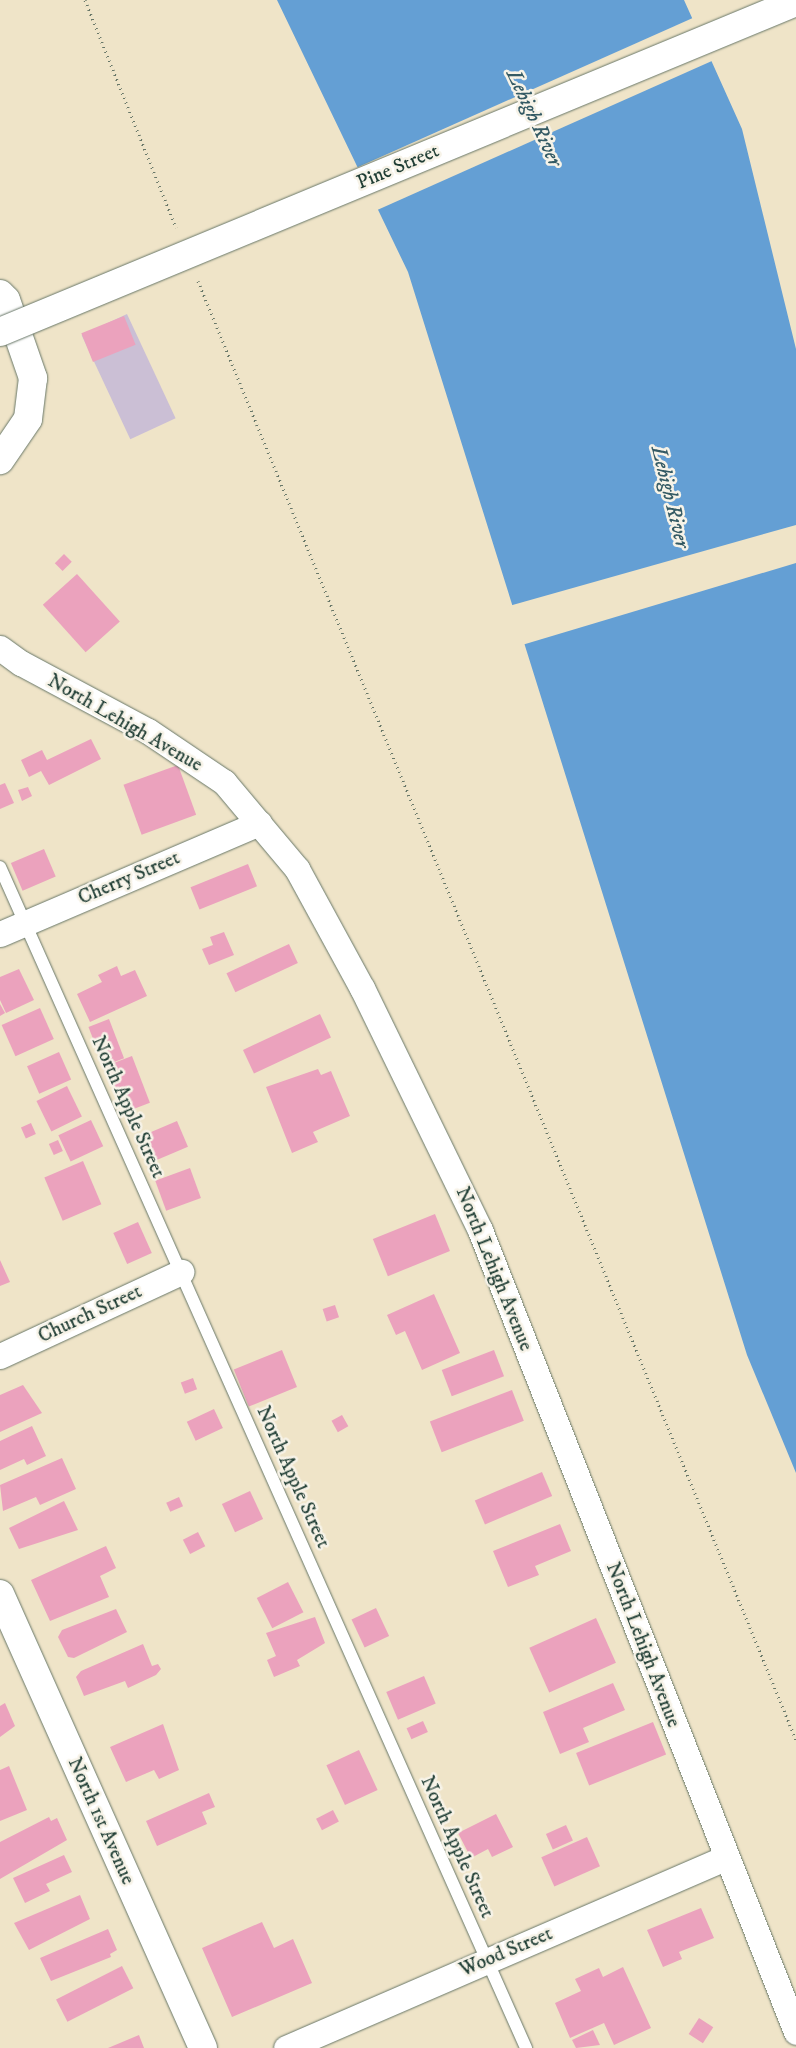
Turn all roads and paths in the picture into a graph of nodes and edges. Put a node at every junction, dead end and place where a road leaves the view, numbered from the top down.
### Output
1 (85, 0) edge
2 (796, 2) edge
3 (180, 236) dead end
4 (194, 272) dead end
5 (0, 294) edge
6 (0, 332) edge
7 (0, 460) edge
8 (0, 648) edge
9 (259, 823) junction
10 (0, 867) edge
11 (25, 922) junction
12 (0, 934) edge
13 (181, 1272) junction
14 (0, 1356) edge
15 (0, 1594) edge
16 (796, 1740) edge
17 (726, 1858) junction
18 (487, 1960) junction
19 (796, 2032) edge
20 (203, 2048) edge
21 (286, 2048) edge
22 (526, 2048) edge

1 - 3 path
2 - 6 main road, Pine Street, bridge
4 - 16 path
5 - 7 main road
8 - 9 street, North Lehigh Avenue
9 - 11 street, Cherry Street
9 - 17 street, North Lehigh Avenue
10 - 11 lane, North Apple Street
11 - 12 street, Cherry Street
11 - 13 lane, North Apple Street
13 - 14 street, Church Street
13 - 18 lane, North Apple Street
15 - 20 main road, North 1st Avenue
17 - 18 street, Wood Street
17 - 19 street, North Lehigh Avenue
18 - 21 street, Wood Street
18 - 22 lane, North Apple Street

